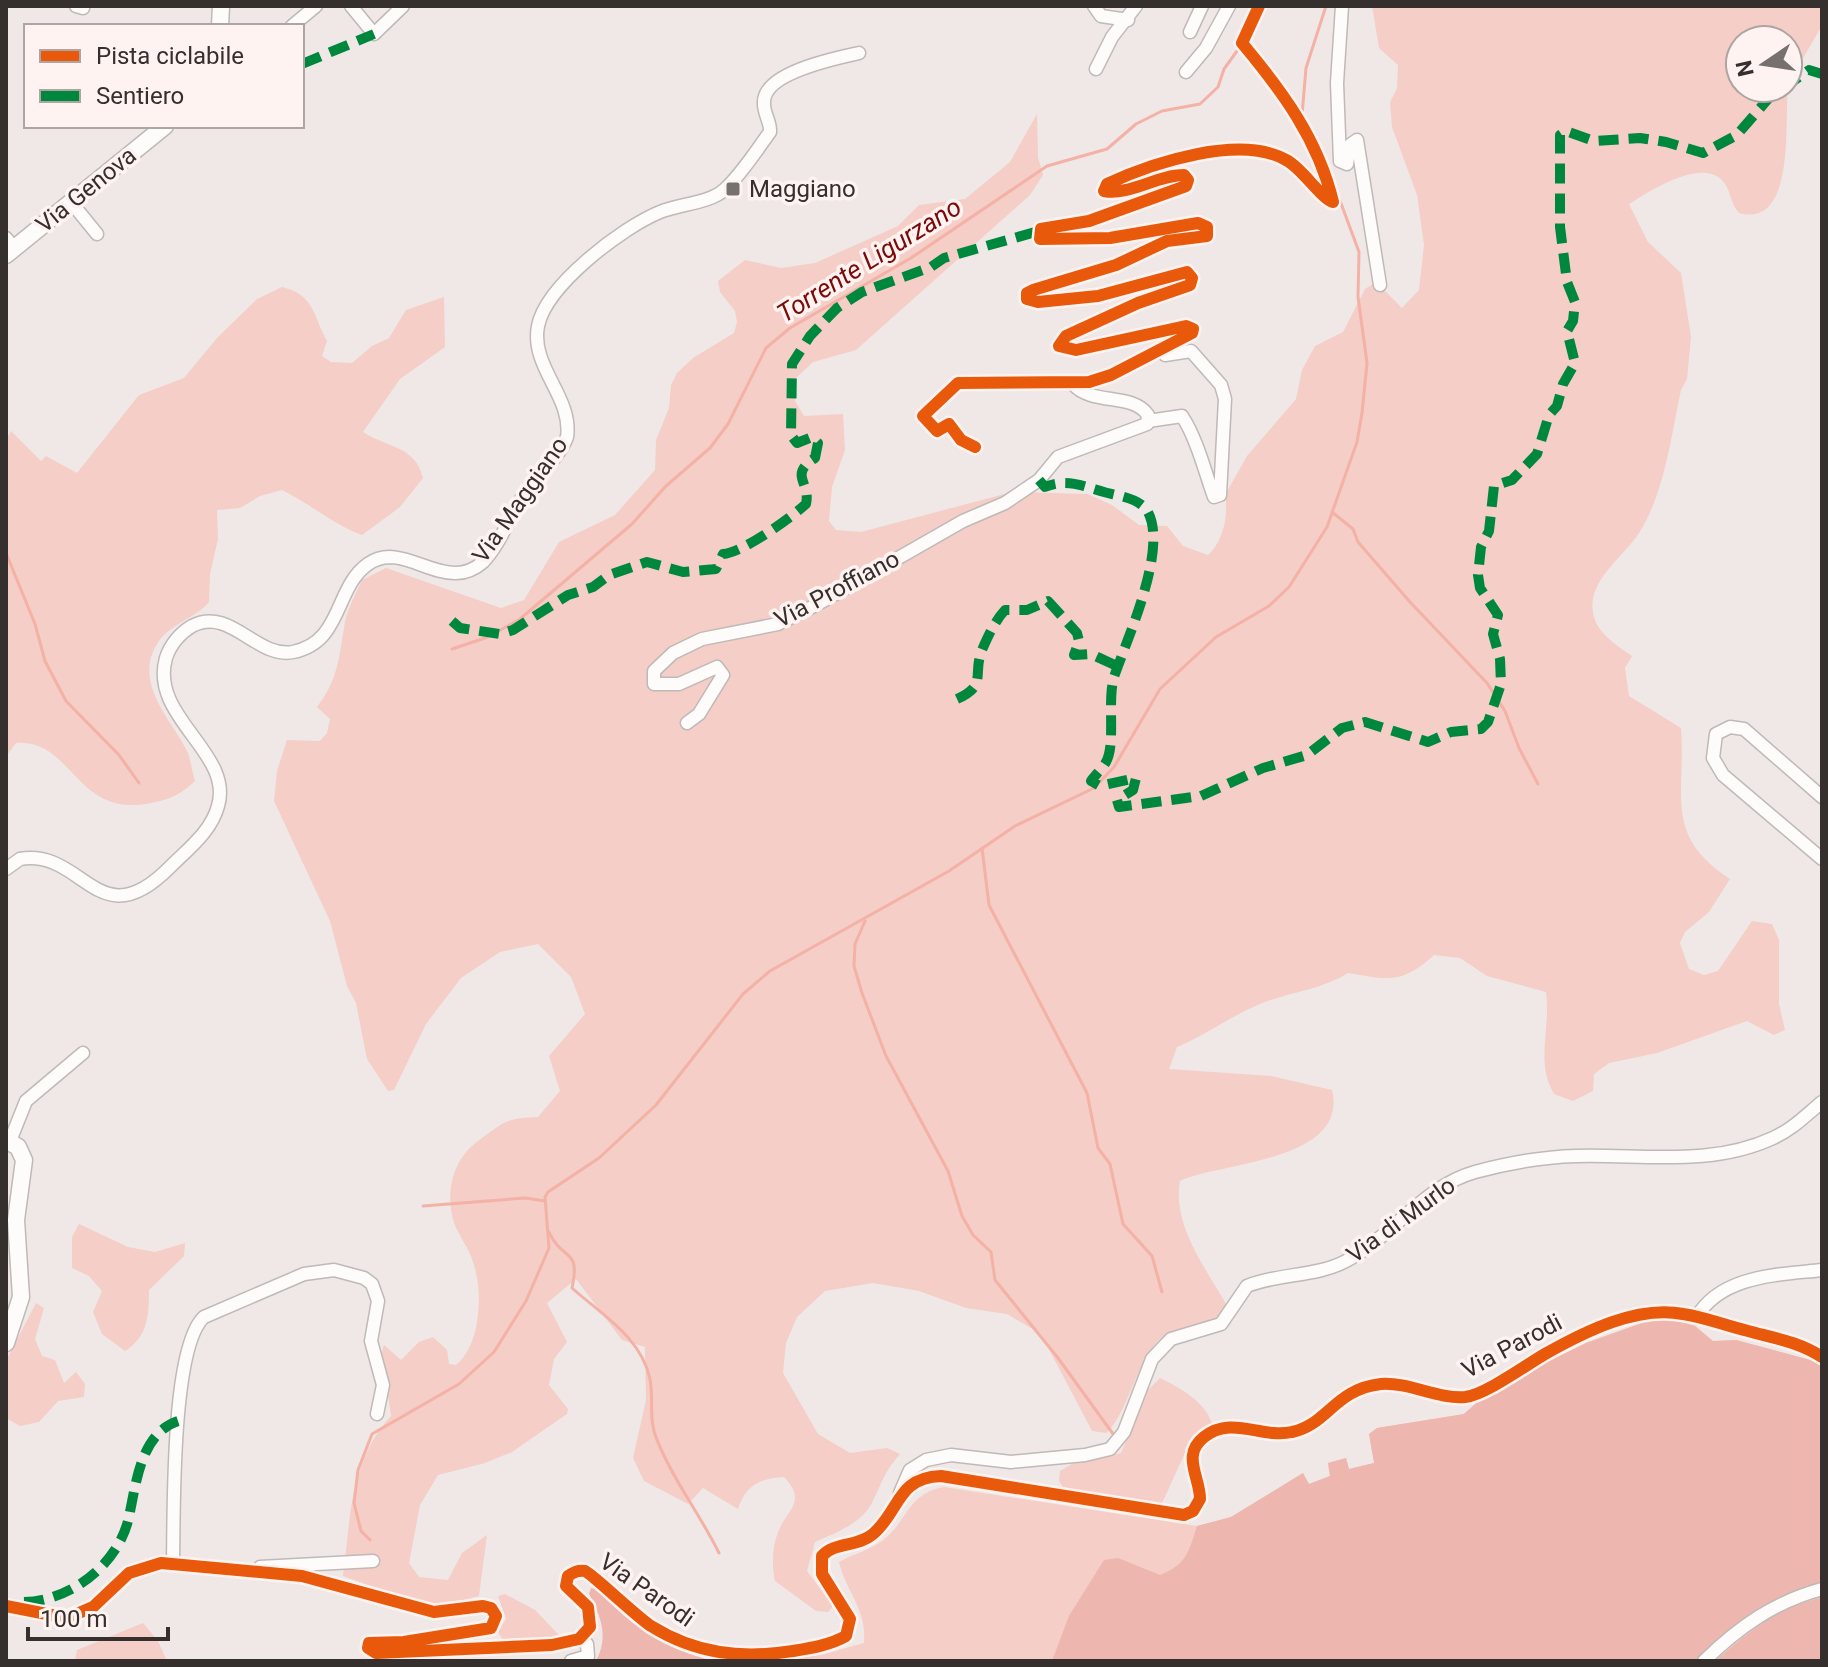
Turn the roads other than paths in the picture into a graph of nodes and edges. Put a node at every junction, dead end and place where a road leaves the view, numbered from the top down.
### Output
1 (316, 6) edge
2 (351, 6) edge
3 (403, 6) edge
4 (1094, 6) edge
5 (1136, 6) edge
6 (1202, 6) edge
7 (1229, 6) edge
8 (1259, 6) edge
9 (1342, 6) edge
10 (1128, 20) junction
11 (294, 24) edge
12 (1190, 32) dead end
13 (859, 53) dead end
14 (1096, 69) dead end
15 (1186, 72) dead end
16 (158, 128) edge
17 (71, 202) junction
18 (97, 234) dead end
19 (9, 247) edge
20 (1380, 285) dead end
21 (1155, 352) junction
22 (1073, 384) junction
23 (1148, 421) junction
24 (975, 447) dead end
25 (687, 723) dead end
26 (1822, 797) edge
27 (1822, 859) edge
28 (6, 869) edge
29 (83, 1053) dead end
30 (1822, 1102) edge
31 (8, 1140) edge
32 (1822, 1270) edge
33 (1696, 1318) junction
34 (6, 1343) edge
35 (1822, 1357) edge
36 (377, 1414) dead end
37 (900, 1496) junction
38 (373, 1561) dead end
39 (173, 1563) junction
40 (237, 1569) junction
41 (1822, 1589) edge
42 (6, 1606) edge
43 (579, 1639) junction
44 (571, 1661) edge
45 (1704, 1661) edge

1 - 11 street
2 - 3 street
4 - 10 street
5 - 10 street
6 - 12 street
7 - 15 street
8 - 21 street, Via Proffiano
9 - 20 street
10 - 14 street
13 - 28 street, Via Maggiano
16 - 17 main road, Via Genova
17 - 18 street
17 - 19 main road, Via Genova
21 - 22 street, Via Proffiano
21 - 23 street, Via Proffiano
22 - 23 street, Via Proffiano
22 - 24 street, Via Proffiano
23 - 25 street, Via Proffiano
26 - 27 street
29 - 31 street
30 - 37 street, Via di Murlo
31 - 34 main road
32 - 33 street
33 - 35 street, Via Parodi
33 - 37 street, Via Parodi
36 - 39 street
37 - 43 street, Via Parodi
38 - 40 street
39 - 40 street
39 - 42 street
40 - 43 street
41 - 45 street
43 - 44 street

